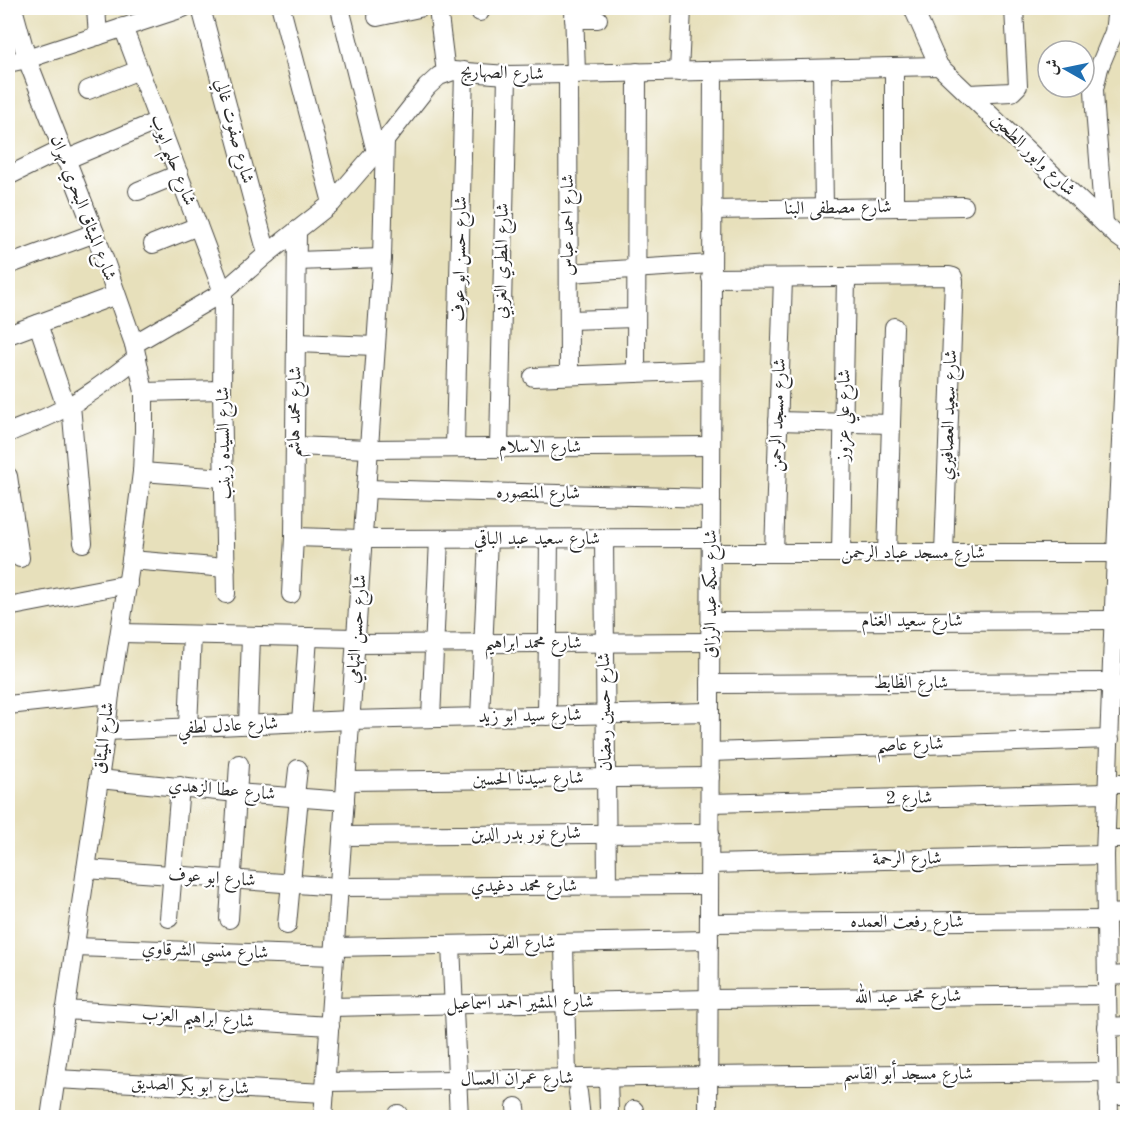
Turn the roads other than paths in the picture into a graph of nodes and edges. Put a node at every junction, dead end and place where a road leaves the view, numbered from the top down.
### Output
1 (13, 8) edge
2 (96, 8) edge
3 (183, 8) edge
4 (201, 8) edge
5 (281, 8) edge
6 (340, 8) edge
7 (419, 8) edge
8 (438, 8) edge
9 (682, 8) edge
10 (913, 8) edge
11 (1014, 8) edge
12 (1117, 8) edge
13 (159, 11) edge
14 (574, 13) edge
15 (377, 17) dead end
16 (598, 19) dead end
17 (123, 27) junction
18 (98, 36) junction
19 (27, 60) junction
20 (8, 63) edge
21 (939, 66) junction
22 (894, 67) junction
23 (822, 69) junction
24 (139, 70) junction
25 (713, 71) junction
26 (455, 72) junction
27 (637, 72) junction
28 (679, 72) junction
29 (572, 74) junction
30 (507, 75) junction
31 (88, 90) dead end
32 (969, 94) junction
33 (158, 122) junction
34 (380, 146) junction
35 (63, 155) junction
36 (178, 174) junction
37 (8, 176) edge
38 (138, 191) dead end
39 (332, 203) junction
40 (964, 206) dead end
41 (894, 207) junction
42 (824, 208) junction
43 (712, 210) junction
44 (1104, 223) junction
45 (198, 226) junction
46 (297, 230) junction
47 (95, 233) junction
48 (1128, 243) edge
49 (153, 244) dead end
50 (267, 254) junction
51 (382, 258) junction
52 (297, 261) junction
53 (8, 265) edge
54 (636, 268) junction
55 (711, 271) junction
56 (569, 273) junction
57 (846, 277) junction
58 (783, 278) junction
59 (1128, 285) edge
60 (223, 292) junction
61 (116, 295) junction
62 (636, 318) junction
63 (569, 320) junction
64 (38, 324) junction
65 (1127, 324) edge
66 (894, 327) dead end
67 (8, 335) edge
68 (296, 343) junction
69 (376, 346) junction
70 (136, 351) junction
71 (711, 370) junction
72 (636, 373) junction
73 (569, 375) junction
74 (533, 377) dead end
75 (222, 390) junction
76 (144, 392) junction
77 (1125, 402) edge
78 (69, 406) junction
79 (778, 421) junction
80 (843, 423) junction
81 (891, 424) junction
82 (8, 433) edge
83 (295, 446) junction
84 (711, 446) junction
85 (455, 447) junction
86 (499, 447) junction
87 (369, 448) junction
88 (142, 472) junction
89 (8, 476) edge
90 (224, 478) junction
91 (1124, 481) edge
92 (366, 489) junction
93 (711, 498) junction
94 (294, 537) junction
95 (549, 538) junction
96 (604, 538) junction
97 (363, 539) junction
98 (439, 539) junction
99 (488, 539) junction
100 (82, 543) dead end
101 (711, 545) junction
102 (774, 553) junction
103 (841, 553) junction
104 (887, 553) junction
105 (944, 553) junction
106 (1116, 553) junction
107 (20, 558) dead end
108 (131, 560) junction
109 (226, 568) junction
110 (1122, 577) edge
111 (128, 584) junction
112 (226, 594) dead end
113 (291, 594) dead end
114 (8, 607) edge
115 (1114, 620) junction
116 (711, 622) junction
117 (121, 633) junction
118 (192, 635) junction
119 (251, 636) junction
120 (308, 637) junction
121 (356, 641) junction
122 (710, 642) junction
123 (548, 643) junction
124 (604, 643) junction
125 (434, 644) junction
126 (483, 644) junction
127 (1120, 651) edge
128 (1112, 682) junction
129 (710, 684) junction
130 (110, 694) junction
131 (8, 705) edge
132 (710, 712) junction
133 (605, 714) junction
134 (547, 716) junction
135 (1119, 716) edge
136 (480, 717) junction
137 (431, 718) junction
138 (350, 720) junction
139 (302, 722) junction
140 (248, 725) junction
141 (188, 727) junction
142 (106, 731) junction
143 (1110, 739) junction
144 (710, 752) junction
145 (239, 764) dead end
146 (298, 770) dead end
147 (710, 777) junction
148 (606, 778) junction
149 (99, 779) junction
150 (346, 781) junction
151 (1128, 784) edge
152 (180, 786) junction
153 (1108, 789) junction
154 (237, 793) junction
155 (297, 797) junction
156 (345, 801) junction
157 (710, 803) junction
158 (710, 833) junction
159 (606, 834) junction
160 (343, 836) junction
161 (1128, 839) edge
162 (1105, 847) junction
163 (710, 864) junction
164 (86, 869) junction
165 (172, 875) junction
166 (232, 879) junction
167 (291, 884) junction
168 (607, 885) junction
169 (709, 885) junction
170 (339, 887) junction
171 (1128, 913) edge
172 (1106, 917) junction
173 (169, 918) dead end
174 (229, 919) dead end
175 (287, 925) dead end
176 (709, 931) junction
177 (564, 943) junction
178 (451, 945) junction
179 (75, 947) junction
180 (335, 951) junction
181 (1128, 975) edge
182 (1107, 976) junction
183 (1106, 995) junction
184 (709, 999) junction
185 (565, 1002) junction
186 (454, 1004) junction
187 (331, 1007) junction
188 (65, 1010) junction
189 (330, 1026) junction
190 (1128, 1026) edge
191 (1107, 1027) junction
192 (1108, 1072) junction
193 (708, 1076) junction
194 (608, 1077) junction
195 (56, 1079) junction
196 (457, 1080) junction
197 (573, 1085) junction
198 (325, 1088) junction
199 (1108, 1095) junction
200 (1128, 1095) edge
201 (609, 1110) dead end
202 (50, 1118) edge
203 (323, 1118) edge
204 (459, 1118) edge
205 (580, 1118) edge
206 (708, 1118) edge
207 (1109, 1118) edge

1 - 19 street, شارع الميثاق البحري مهران
2 - 18 street
3 - 13 street
4 - 50 street, شارع صفوت غالي
5 - 39 street
6 - 34 street, شارع حسن التهامي
7 - 15 street
8 - 26 street, شارع حسن ابو عوف
9 - 28 street
10 - 21 street
11 - 32 street
12 - 44 street
13 - 17 street
14 - 16 street
14 - 29 street, شارع احمد عباس
17 - 18 street
17 - 24 street, شارع حليم ايوب
18 - 19 street
19 - 20 street
19 - 35 street, شارع الميثاق البحري مهران
21 - 22 street, شارع الصهاريج
21 - 32 street, شارع وابور الطحين
22 - 23 street, شارع الصهاريج
22 - 41 street
23 - 25 street, شارع الصهاريج
23 - 42 street
24 - 31 street
24 - 33 street, شارع حليم ايوب
25 - 28 street, شارع الصهاريج
25 - 43 street, شارع سكه عبد الرزاق
26 - 30 street, شارع الصهاريج
26 - 34 street, شارع الصهاريج
26 - 85 street, شارع حسن ابو عوف
27 - 28 street, شارع الصهاريج
27 - 29 street, شارع الصهاريج
27 - 54 street
29 - 30 street, شارع الصهاريج
29 - 56 street, شارع احمد عباس
30 - 86 street, شارع المطري الغربي
32 - 44 street, شارع وابور الطحين
33 - 35 street
33 - 36 street, شارع حليم ايوب
34 - 39 street, شارع الصهاريج
34 - 51 street, شارع حسن التهامي
35 - 37 street
35 - 47 street, شارع الميثاق البحري مهران
36 - 38 street
36 - 45 street, شارع حليم ايوب
39 - 46 street, شارع الصهاريج
40 - 41 street, شارع مصطفى البنا
41 - 42 street, شارع مصطفى البنا
42 - 43 street, شارع مصطفى البنا
43 - 55 street, شارع سكه عبد الرزاق
44 - 48 street, شارع وابور الطحين
45 - 49 street
45 - 60 street, شارع حليم ايوب
46 - 50 street, شارع الصهاريج
46 - 52 street, شارع محمد هاشم
47 - 53 street
47 - 61 street, شارع الميثاق البحري مهران
50 - 60 street, شارع الصهاريج
51 - 52 street
51 - 69 street, شارع حسن التهامي
52 - 68 street, شارع محمد هاشم
54 - 55 street
54 - 56 street
54 - 62 street
55 - 58 street
55 - 71 street, شارع سكه عبد الرزاق
56 - 63 street, شارع احمد عباس
57 - 58 street
57 - 80 street, شارع علي عزوز
57 - 105 street, شارع سعيد العصافيري
58 - 79 street, شارع مسجد الرحمن
59 - 65 street
60 - 70 street, شارع الصهاريج
60 - 75 street, شارع السيده زينب
61 - 64 street
61 - 70 street, شارع الميثاق البحري مهران
62 - 63 street
62 - 72 street
63 - 73 street, شارع احمد عباس
64 - 67 street
64 - 78 street
65 - 77 street
66 - 81 street
68 - 69 street
68 - 83 street, شارع محمد هاشم
69 - 87 street, شارع حسن التهامي
70 - 76 street, شارع الميثاق
70 - 78 street, شارع الصهاريج
71 - 72 street
71 - 84 street, شارع سكه عبد الرزاق
72 - 73 street
73 - 74 street
75 - 76 street
75 - 90 street, شارع السيده زينب
76 - 88 street, شارع الميثاق
77 - 91 street
78 - 82 street, شارع الصهاريج
78 - 100 street
79 - 80 street
79 - 102 street, شارع مسجد الرحمن
80 - 81 street
80 - 103 street, شارع علي عزوز
81 - 104 street
83 - 87 street, شارع الاسلام
83 - 94 street, شارع محمد هاشم
84 - 86 street, شارع الاسلام
84 - 93 street, شارع سكه عبد الرزاق
85 - 86 street, شارع الاسلام
85 - 87 street, شارع الاسلام
87 - 92 street, شارع حسن التهامي
88 - 90 street
88 - 108 street, شارع الميثاق
89 - 107 street
90 - 109 street, شارع السيده زينب
91 - 106 street
92 - 93 street, شارع المنصوره
92 - 97 street, شارع حسن التهامي
93 - 101 street, شارع سكه عبد الرزاق
94 - 97 street, شارع سعيد عبد الباقي
94 - 113 street, شارع محمد هاشم
95 - 96 street, شارع سعيد عبد الباقي
95 - 99 street, شارع سعيد عبد الباقي
95 - 123 street
96 - 101 street, شارع سعيد عبد الباقي
96 - 124 street, شارع حسين رمضان
97 - 98 street, شارع سعيد عبد الباقي
97 - 121 street, شارع حسن التهامي
98 - 99 street, شارع سعيد عبد الباقي
98 - 125 street
99 - 126 street
101 - 102 street, شارع مسجد عباد الرحمن
101 - 116 street, شارع سكه عبد الرزاق
102 - 103 street, شارع مسجد عباد الرحمن
103 - 104 street, شارع مسجد عباد الرحمن
104 - 105 street, شارع مسجد عباد الرحمن
105 - 106 street, شارع مسجد عباد الرحمن
106 - 110 street
108 - 109 street
108 - 111 street, شارع الميثاق
109 - 112 street, شارع السيده زينب
110 - 115 street
111 - 114 street
111 - 117 street, شارع الميثاق
115 - 116 street, شارع سعيد الغنام
115 - 127 street
116 - 122 street, شارع سكه عبد الرزاق
117 - 118 street, شارع محمد ابراهيم
117 - 130 street, شارع الميثاق
118 - 119 street, شارع محمد ابراهيم
118 - 141 street
119 - 120 street, شارع محمد ابراهيم
119 - 140 street
120 - 121 street, شارع محمد ابراهيم
120 - 139 street
121 - 125 street, شارع محمد ابراهيم
121 - 138 street, شارع حسن التهامي
122 - 124 street, شارع محمد ابراهيم
122 - 129 street, شارع سكه عبد الرزاق
123 - 124 street, شارع محمد ابراهيم
123 - 126 street, شارع محمد ابراهيم
123 - 134 street
124 - 133 street, شارع حسين رمضان
125 - 126 street, شارع محمد ابراهيم
125 - 137 street
126 - 136 street
127 - 128 street
128 - 129 street, شارع الظابط
128 - 135 street
129 - 132 street, شارع سكه عبد الرزاق
130 - 131 street
130 - 142 street, شارع الميثاق
132 - 133 street, شارع سيد ابو زيد
132 - 144 street, شارع سكه عبد الرزاق
133 - 134 street, شارع سيد ابو زيد
133 - 148 street, شارع حسين رمضان
134 - 136 street, شارع سيد ابو زيد
135 - 143 street
136 - 137 street, شارع سيد ابو زيد
137 - 138 street, شارع سيد ابو زيد
138 - 139 street, شارع عادل لطفي
138 - 150 street, شارع حسن التهامي
139 - 140 street, شارع عادل لطفي
140 - 141 street, شارع عادل لطفي
141 - 142 street, شارع عادل لطفي
142 - 149 street, شارع الميثاق
143 - 144 street, شارع عاصم
143 - 153 street
144 - 147 street, شارع سكه عبد الرزاق
145 - 154 street
146 - 155 street
147 - 148 street, شارع سيدنا الحسين
147 - 157 street, شارع سكه عبد الرزاق
148 - 150 street, شارع سيدنا الحسين
148 - 159 street, شارع حسين رمضان
149 - 152 street, شارع عطا الزهدي
149 - 164 street, شارع الميثاق
150 - 156 street, شارع حسن التهامي
151 - 153 street, شارع 2
152 - 154 street, شارع عطا الزهدي
152 - 165 street
153 - 157 street, شارع 2
153 - 162 street
154 - 155 street, شارع عطا الزهدي
154 - 166 street
155 - 156 street, شارع عطا الزهدي
155 - 167 street
156 - 160 street, شارع حسن التهامي
157 - 158 street, شارع سكه عبد الرزاق
158 - 159 street, شارع نور بدر الدين
158 - 163 street, شارع سكه عبد الرزاق
159 - 160 street, شارع نور بدر الدين
159 - 168 street, شارع حسين رمضان
160 - 170 street, شارع حسن التهامي
161 - 162 street, شارع الرحمة
162 - 163 street, شارع الرحمة
162 - 172 street
163 - 169 street, شارع سكه عبد الرزاق
164 - 165 street, شارع ابو عوف
164 - 179 street, شارع الميثاق
165 - 166 street, شارع ابو عوف
165 - 173 street
166 - 167 street, شارع ابو عوف
166 - 174 street
167 - 170 street, شارع ابو عوف
167 - 175 street
168 - 169 street, شارع محمد دغيدي
168 - 170 street, شارع محمد دغيدي
169 - 176 street, شارع سكه عبد الرزاق
170 - 180 street, شارع حسن التهامي
171 - 172 street, شارع رفعت العمده
172 - 176 street, شارع رفعت العمده
172 - 182 street
176 - 177 street, شارع الفرن
176 - 184 street, شارع سكه عبد الرزاق
177 - 178 street, شارع الفرن
177 - 185 street
178 - 180 street, شارع الفرن
178 - 186 street
179 - 180 street, شارع منسي الشرقاوي
179 - 188 street, شارع الميثاق
180 - 187 street, شارع حسن التهامي
181 - 182 street
182 - 183 street
183 - 184 street, شارع محمد عبد الله
183 - 191 street
184 - 185 street, شارع المشير احمد اسماعيل
184 - 193 street, شارع سكه عبد الرزاق
185 - 186 street, شارع المشير احمد اسماعيل
185 - 197 street
186 - 187 street, شارع المشير احمد اسماعيل
186 - 196 street
187 - 189 street, شارع حسن التهامي
188 - 189 street, شارع ابراهيم العزب
188 - 195 street, شارع الميثاق
189 - 198 street, شارع حسن التهامي
190 - 191 street
191 - 192 street
192 - 193 street, شارع مسجد أبو القاسم
192 - 199 street
193 - 194 street, شارع عمران العسال
193 - 206 street, شارع سكه عبد الرزاق
194 - 197 street, شارع عمران العسال
194 - 201 street
195 - 198 street, شارع ابو بكر الصديق
195 - 202 street, شارع الميثاق
196 - 197 street, شارع عمران العسال
196 - 198 street, شارع عمران العسال
196 - 204 street
197 - 205 street
198 - 203 street, شارع حسن التهامي
199 - 200 street
199 - 207 street

